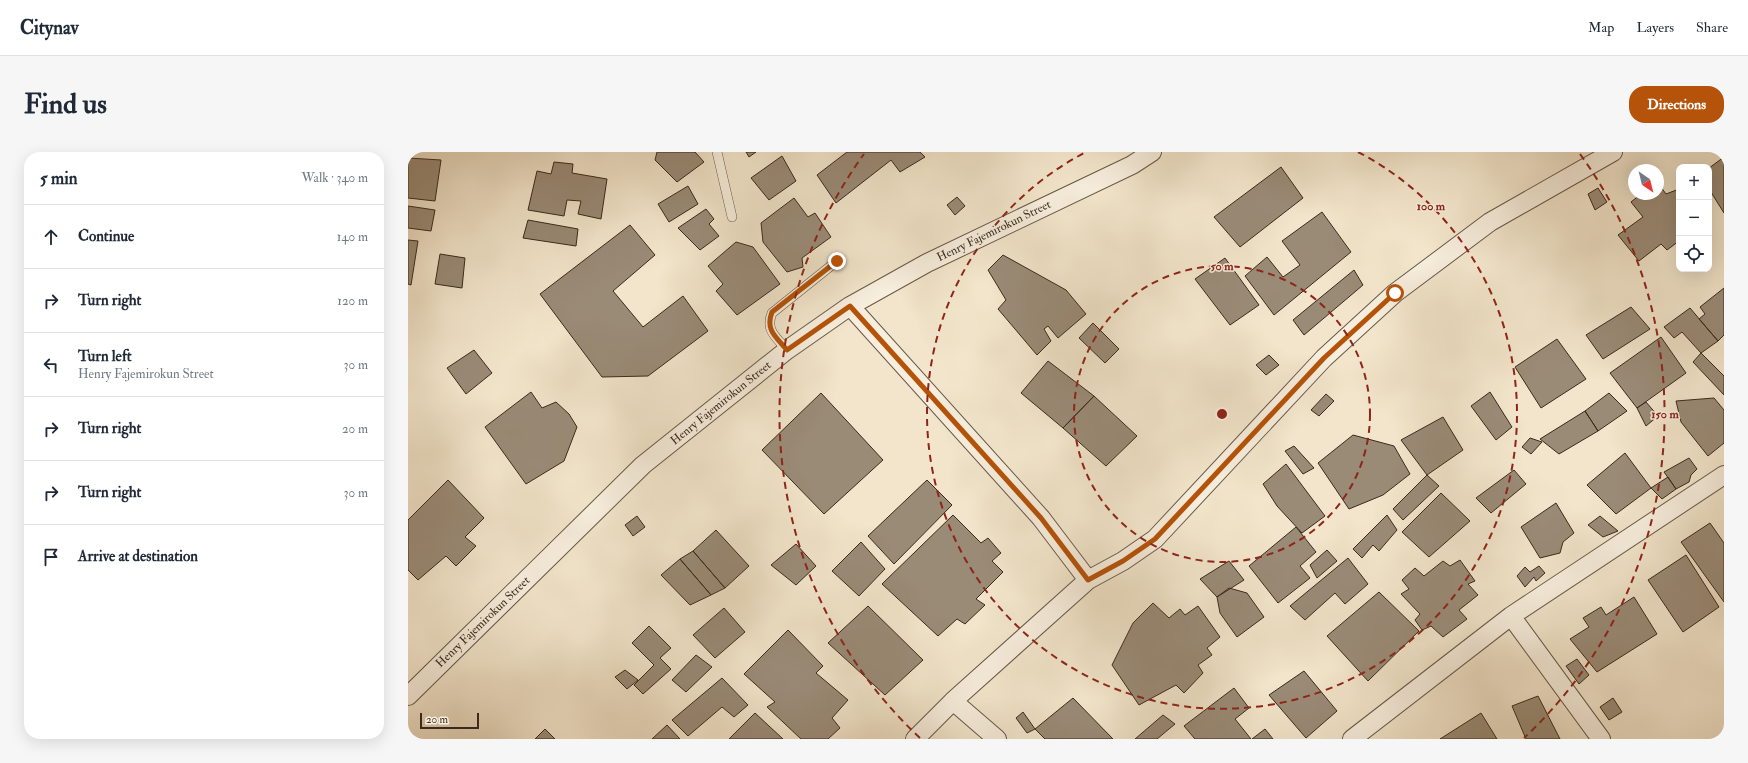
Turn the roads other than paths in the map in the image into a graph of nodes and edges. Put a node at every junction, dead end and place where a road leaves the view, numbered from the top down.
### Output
1 (717, 152) edge
2 (1152, 152) edge
3 (1613, 152) edge
4 (732, 217) dead end
5 (837, 261) dead end
6 (850, 306) junction
7 (787, 350) junction
8 (1724, 474) edge
9 (1088, 580) junction
10 (1511, 616) junction
11 (408, 696) edge
12 (953, 701) junction
13 (915, 739) edge
14 (997, 739) edge
15 (1352, 739) edge
16 (1601, 739) edge

1 - 4 lane
2 - 6 street, Henry Fajemirokun Street
3 - 9 street
5 - 7 lane
6 - 7 street, Henry Fajemirokun Street
6 - 9 street
7 - 11 street, Henry Fajemirokun Street
8 - 10 street
9 - 12 street
10 - 15 street
10 - 16 street
12 - 13 street
12 - 14 street

